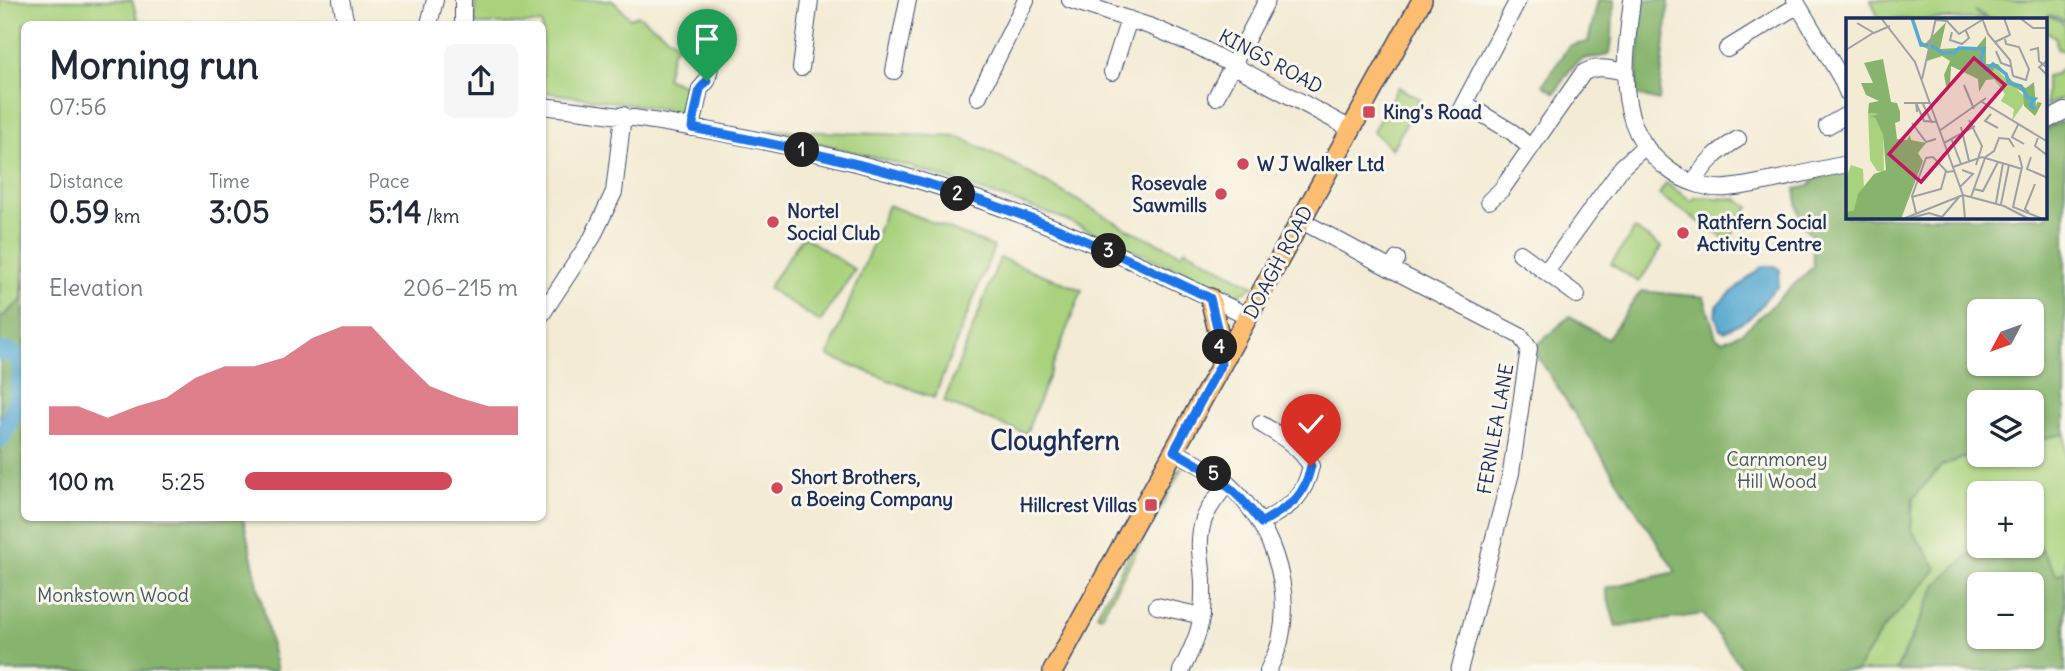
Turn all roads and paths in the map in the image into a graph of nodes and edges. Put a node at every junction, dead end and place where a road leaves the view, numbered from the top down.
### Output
1 (341, 0) edge
2 (435, 0) edge
3 (463, 0) edge
4 (810, 0) edge
5 (908, 0) edge
6 (1026, 0) edge
7 (1070, 0) edge
8 (1267, 0) edge
9 (1422, 0) edge
10 (1518, 0) edge
11 (1632, 0) edge
12 (1796, 3) edge
13 (1129, 19) junction
14 (345, 21) edge
15 (430, 21) edge
16 (463, 21) edge
17 (1727, 48) dead end
18 (712, 58) dead end
19 (1232, 64) junction
20 (801, 68) dead end
21 (894, 71) dead end
22 (1112, 72) dead end
23 (1624, 72) junction
24 (1846, 89) edge
25 (978, 97) dead end
26 (1216, 97) dead end
27 (546, 106) edge
28 (2065, 111) edge
29 (623, 115) junction
30 (1846, 115) edge
31 (2048, 120) edge
32 (1826, 126) dead end
33 (692, 128) junction
34 (1351, 129) junction
35 (1738, 139) dead end
36 (1645, 145) junction
37 (1531, 148) junction
38 (1846, 164) edge
39 (1694, 183) junction
40 (1489, 201) dead end
41 (1300, 220) junction
42 (1520, 253) dead end
43 (1546, 272) junction
44 (1577, 295) dead end
45 (1210, 298) junction
46 (546, 308) edge
47 (1248, 316) junction
48 (1221, 364) junction
49 (1261, 424) dead end
50 (1174, 451) junction
51 (1227, 484) junction
52 (1261, 523) junction
53 (1157, 606) dead end
54 (1202, 616) junction
55 (1054, 671) edge
56 (1181, 671) edge
57 (1268, 671) edge
58 (1458, 671) edge

1 - 14 street
2 - 15 street
3 - 16 street
4 - 20 street
5 - 21 street
6 - 25 street
7 - 13 street, KINGS ROAD
8 - 19 street
9 - 34 main road, DOAGH ROAD
10 - 37 street
11 - 23 street
12 - 17 street
12 - 24 street
13 - 19 street, KINGS ROAD
13 - 22 street
18 - 33 street
19 - 26 street
19 - 34 street, KINGS ROAD
23 - 36 street
23 - 37 street
27 - 29 street
28 - 31 street
29 - 33 street
29 - 46 street
30 - 32 street
33 - 45 street
34 - 41 main road, DOAGH ROAD
35 - 39 street
36 - 39 street
36 - 43 street
37 - 40 street
38 - 39 street
41 - 47 main road, DOAGH ROAD
41 - 58 street, FERNLEA LANE
42 - 43 street
43 - 44 street
45 - 47 street
45 - 48 main road
47 - 48 main road, DOAGH ROAD
48 - 50 main road, DOAGH ROAD
49 - 52 street
50 - 51 street
50 - 55 main road, DOAGH ROAD
51 - 52 street
51 - 54 street
52 - 57 street
53 - 54 street
54 - 56 street

